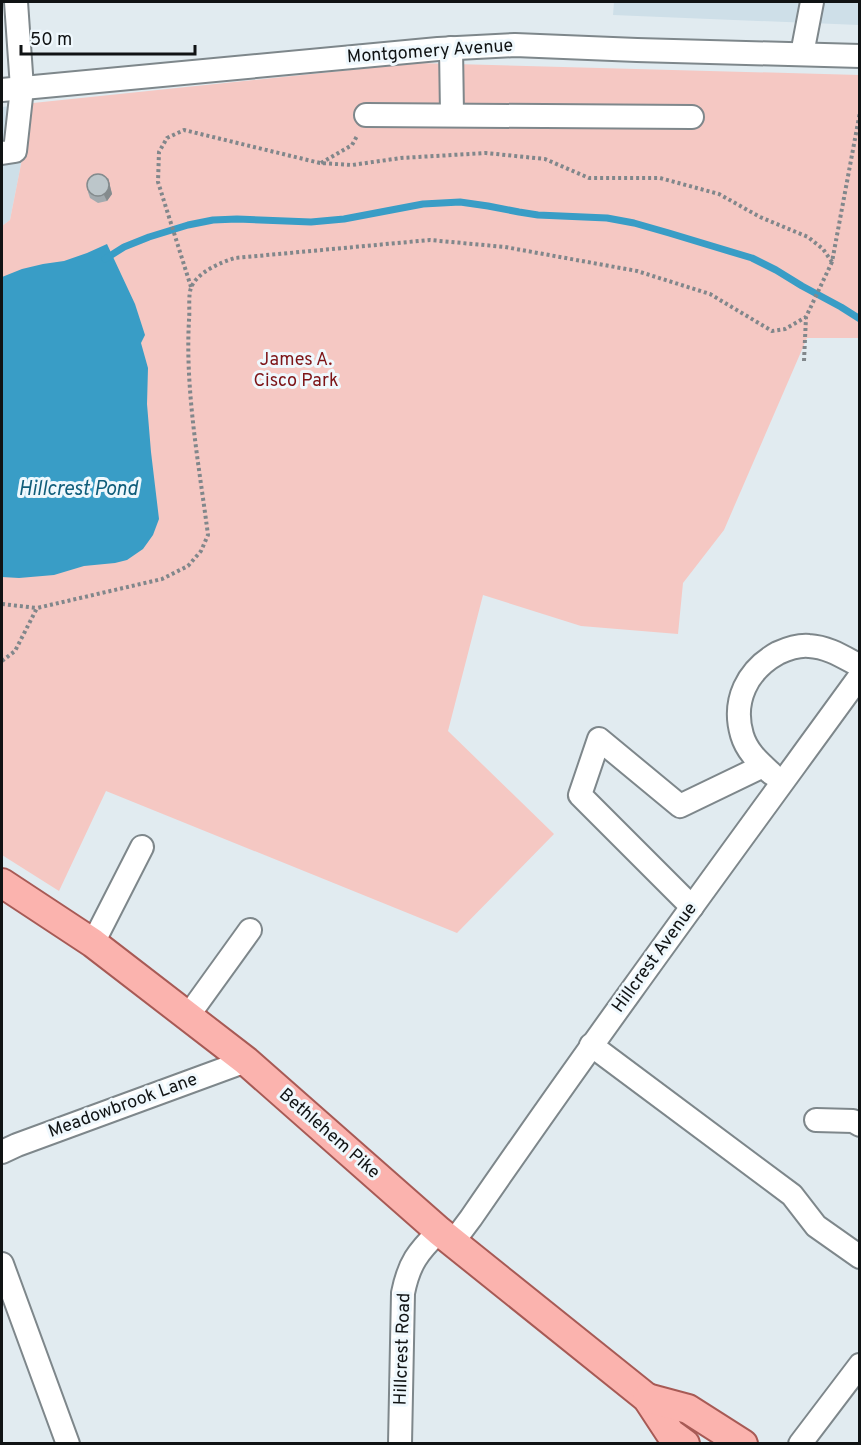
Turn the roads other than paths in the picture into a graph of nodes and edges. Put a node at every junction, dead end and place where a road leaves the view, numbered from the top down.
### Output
1 (16, 2) edge
2 (812, 2) edge
3 (451, 48) junction
4 (802, 54) junction
5 (860, 56) edge
6 (12, 89) edge
7 (366, 114) road end
8 (452, 114) junction
9 (692, 117) dead end
10 (2, 153) edge
11 (860, 666) edge
12 (860, 676) edge
13 (764, 766) junction
14 (782, 783) junction
15 (142, 847) dead end
16 (2, 883) edge
17 (692, 908) junction
18 (250, 930) dead end
19 (93, 943) junction
20 (188, 1016) junction
21 (591, 1045) junction
22 (246, 1061) junction
23 (816, 1120) dead end
24 (860, 1125) edge
25 (2, 1152) edge
26 (446, 1236) junction
27 (860, 1257) edge
28 (2, 1264) edge
29 (860, 1365) edge
30 (647, 1398) junction
31 (68, 1443) edge
32 (400, 1443) edge
33 (685, 1443) edge
34 (743, 1443) edge
35 (800, 1443) edge

1 - 6 street
2 - 4 street
3 - 4 street, Montgomery Avenue
3 - 6 street, Montgomery Avenue
3 - 8 street
4 - 5 street, Montgomery Avenue
6 - 10 street
7 - 8 street
8 - 9 street
11 - 13 street
12 - 14 street, Hillcrest Avenue
13 - 14 street
13 - 17 street
14 - 17 street, Hillcrest Avenue
15 - 19 street
16 - 19 main road, Bethlehem Pike
17 - 21 street, Hillcrest Avenue
18 - 20 street
19 - 20 main road, Bethlehem Pike
20 - 22 main road, Bethlehem Pike
21 - 26 street, Hillcrest Avenue
21 - 27 street
22 - 25 street, Meadowbrook Lane
22 - 26 main road, Bethlehem Pike
23 - 24 street
26 - 30 main road, Bethlehem Pike
26 - 32 street, Hillcrest Road
28 - 31 street
29 - 35 street
30 - 33 main road, Bethlehem Pike
30 - 34 main road, Bethlehem Pike

